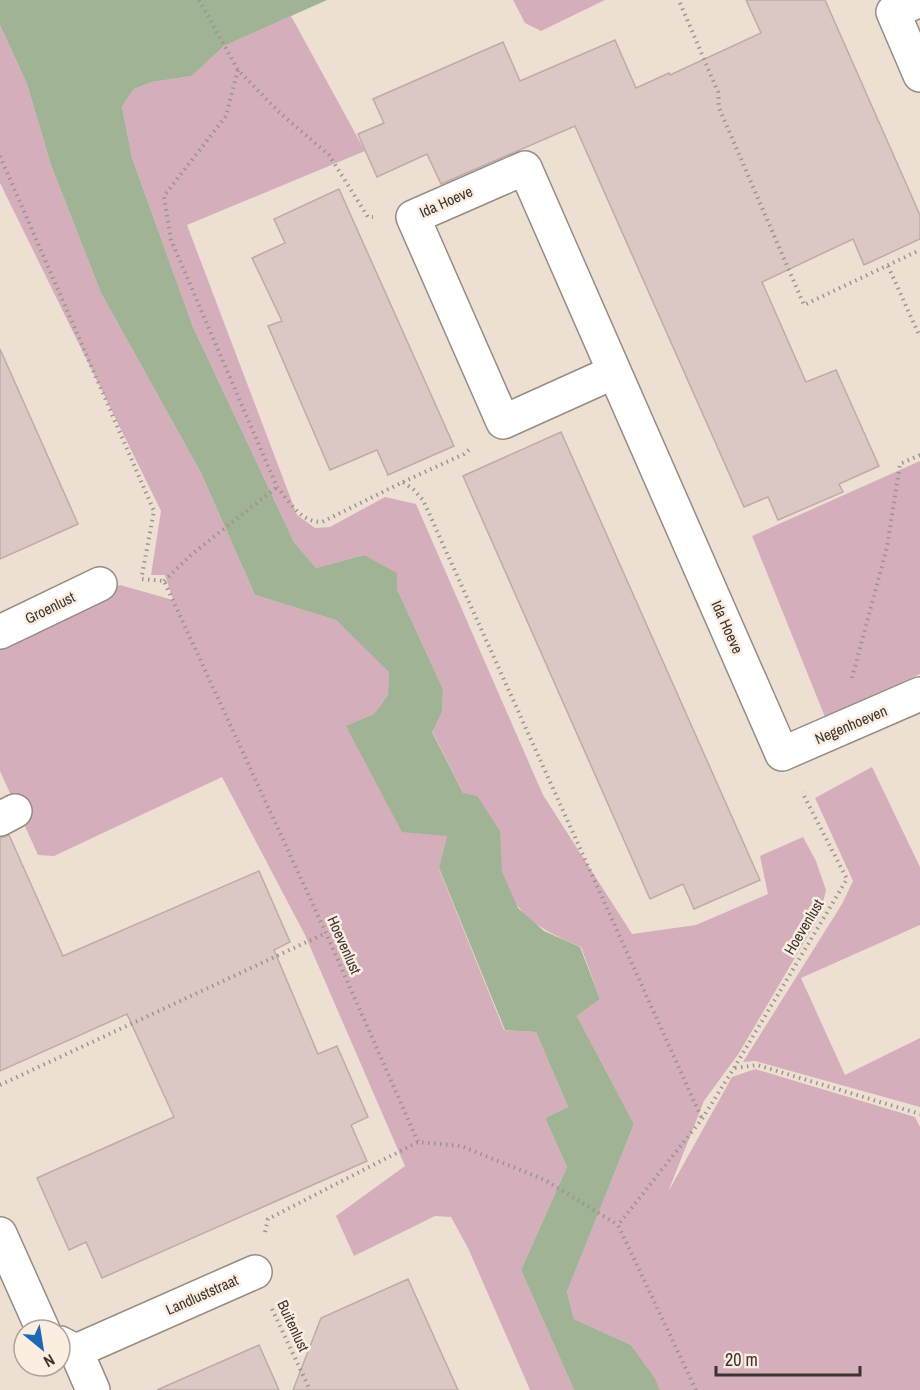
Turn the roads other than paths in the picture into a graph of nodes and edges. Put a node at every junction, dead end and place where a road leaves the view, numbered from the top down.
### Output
1 (920, 0) edge
2 (920, 75) edge
3 (614, 372) junction
4 (100, 584) dead end
5 (0, 632) edge
6 (920, 694) edge
7 (782, 754) joint
8 (0, 1234) edge
9 (255, 1272) road end
10 (38, 1318) edge
11 (72, 1345) edge
12 (72, 1354) edge
13 (93, 1390) edge

1 - 2 street
3 - 3 street, Ida Hoeve
3 - 7 street, Ida Hoeve
4 - 5 street, Groenlust
6 - 7 street, Negenhoeven
8 - 10 street
9 - 11 street, Landluststraat
12 - 13 street, Landluststraat

